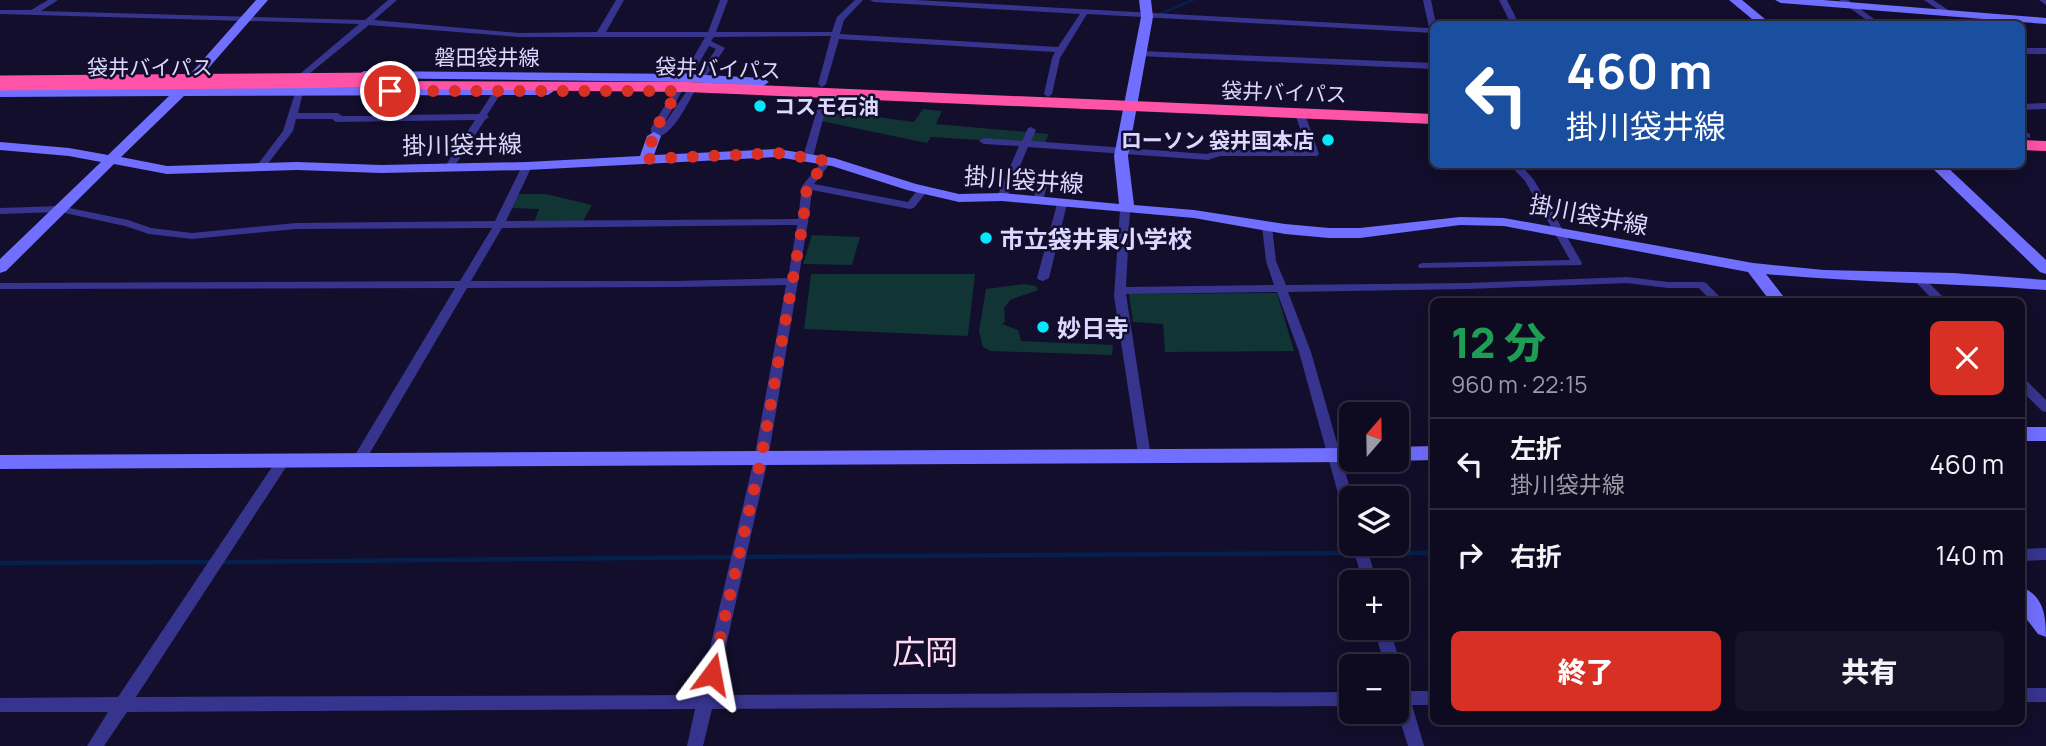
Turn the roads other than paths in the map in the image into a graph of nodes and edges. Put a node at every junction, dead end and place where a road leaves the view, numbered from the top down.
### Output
1 (54, 0) edge
2 (262, 0) edge
3 (393, 0) edge
4 (620, 0) edge
5 (724, 0) edge
6 (859, 0) edge
7 (874, 0) edge
8 (938, 0) edge
9 (1427, 0) edge
10 (1503, 0) edge
11 (1735, 0) edge
12 (1781, 0) edge
13 (1928, 0) edge
14 (995, 2) edge
15 (1847, 3) edge
16 (0, 12) edge
17 (1151, 12) edge
18 (32, 13) junction
19 (1084, 13) junction
20 (1949, 13) junction
21 (245, 20) junction
22 (1431, 21) edge
23 (1514, 21) edge
24 (1761, 21) edge
25 (1873, 21) edge
26 (2046, 21) edge
27 (367, 22) junction
28 (1430, 29) edge
29 (1430, 29) edge
30 (600, 35) junction
31 (835, 35) junction
32 (709, 38) junction
33 (1060, 50) junction
34 (2025, 51) edge
35 (2046, 51) edge
36 (1141, 54) junction
37 (1430, 66) edge
38 (304, 75) junction
39 (197, 76) junction
40 (0, 77) edge
41 (700, 79) junction
42 (0, 83) edge
43 (381, 83) junction
44 (685, 86) junction
45 (766, 86) junction
46 (824, 89) junction
47 (499, 90) junction
48 (0, 91) edge
49 (413, 91) junction
50 (299, 92) junction
51 (180, 93) junction
52 (1048, 94) junction
53 (1133, 102) junction
54 (2025, 107) edge
55 (2046, 107) edge
56 (1430, 110) edge
57 (1300, 114) junction
58 (292, 116) junction
59 (484, 117) junction
60 (389, 118) junction
61 (1430, 119) edge
62 (1031, 131) dead end
63 (654, 136) joint
64 (2025, 137) edge
65 (2046, 137) edge
66 (2025, 138) edge
67 (984, 141) dead end
68 (1024, 144) junction
69 (0, 146) edge
70 (2046, 146) edge
71 (1122, 152) junction
72 (808, 157) junction
73 (646, 159) junction
74 (110, 160) junction
75 (827, 161) junction
76 (527, 166) junction
77 (260, 168) junction
78 (449, 168) junction
79 (1518, 168) edge
80 (1939, 168) edge
81 (1044, 180) dead end
82 (807, 186) junction
83 (923, 190) junction
84 (1002, 197) junction
85 (1038, 200) junction
86 (1062, 204) junction
87 (60, 209) junction
88 (1126, 210) junction
89 (0, 211) edge
90 (803, 222) junction
91 (498, 226) junction
92 (1267, 226) junction
93 (1560, 230) junction
94 (1423, 266) dead end
95 (0, 268) edge
96 (1753, 268) junction
97 (2046, 269) edge
98 (1917, 277) junction
99 (1043, 278) dead end
100 (792, 281) junction
101 (462, 285) junction
102 (2046, 285) edge
103 (0, 286) edge
104 (1282, 289) junction
105 (1120, 291) junction
106 (1715, 298) edge
107 (1777, 298) edge
108 (1938, 298) edge
109 (2025, 386) edge
110 (2046, 408) edge
111 (2025, 433) edge
112 (2046, 434) edge
113 (1339, 445) edge
114 (1430, 453) edge
115 (1409, 454) edge
116 (1339, 456) edge
117 (1144, 457) junction
118 (761, 459) junction
119 (359, 460) junction
120 (283, 461) junction
121 (0, 462) edge
122 (2046, 554) edge
123 (2025, 555) edge
124 (2025, 601) edge
125 (2046, 628) edge
126 (2025, 695) edge
127 (2046, 695) edge
128 (1409, 698) edge
129 (1430, 698) edge
130 (1339, 699) edge
131 (706, 700) junction
132 (0, 705) edge
133 (123, 705) junction
134 (1408, 724) edge
135 (95, 746) edge
136 (695, 746) edge
137 (1416, 746) edge

1 - 18 street
2 - 21 main road
3 - 27 street
4 - 30 street
5 - 32 street
6 - 31 street
7 - 19 street
8 - 14 street
9 - 22 street
10 - 23 street
11 - 24 main road
12 - 15 main road
13 - 20 street
14 - 17 street
15 - 20 main road
15 - 25 street
16 - 18 street
17 - 19 street
17 - 28 street
17 - 29 street
17 - 36 main road
18 - 21 street
19 - 33 street
20 - 26 main road
21 - 27 street
21 - 39 main road
27 - 30 street
27 - 38 street
30 - 32 street
31 - 32 street
31 - 33 street
31 - 46 street
32 - 41 street
32 - 44 street
33 - 52 street
34 - 35 street
36 - 37 street
36 - 53 main road
38 - 39 main road, 磐田袋井線
38 - 44 main road, 磐田袋井線
39 - 40 main road, 磐田袋井線
39 - 51 main road
41 - 44 main road, 磐田袋井線
41 - 45 main road, 磐田袋井線
42 - 43 highway, 袋井バイパス, bridge
43 - 45 highway, 袋井バイパス
43 - 48 highway, 袋井バイパス
44 - 45 main road, 磐田袋井線
44 - 47 main road, 磐田袋井線
44 - 63 street
45 - 46 highway, 袋井バイパス
46 - 52 highway, 袋井バイパス
46 - 53 highway, 袋井バイパス
46 - 72 street
47 - 49 main road, 磐田袋井線
47 - 59 street
48 - 51 main road, 磐田袋井線
49 - 50 main road, 磐田袋井線
49 - 60 street
50 - 51 main road, 磐田袋井線
50 - 58 street
51 - 74 main road
52 - 53 highway, 袋井バイパス
53 - 56 highway, 袋井バイパス
53 - 57 highway, 袋井バイパス
53 - 71 main road
54 - 55 street
57 - 61 highway, 袋井バイパス
57 - 71 street
58 - 60 street
58 - 77 street
59 - 60 street
59 - 78 street
62 - 68 street
63 - 73 main road
64 - 65 highway
66 - 70 highway
67 - 68 street
68 - 71 street
68 - 84 street
69 - 74 main road, 掛川袋井線
71 - 88 main road
72 - 73 main road, 掛川袋井線
72 - 75 main road, 掛川袋井線
73 - 76 main road, 掛川袋井線
74 - 77 main road, 掛川袋井線
74 - 87 main road
75 - 82 street
75 - 83 main road, 掛川袋井線
76 - 78 main road, 掛川袋井線
76 - 91 street
77 - 78 main road, 掛川袋井線
79 - 93 street
80 - 97 main road
81 - 85 street
82 - 83 street
82 - 90 street
83 - 84 main road, 掛川袋井線
84 - 85 main road, 掛川袋井線
85 - 86 main road, 掛川袋井線
86 - 88 main road, 掛川袋井線
86 - 99 street
87 - 89 street
87 - 91 street
87 - 95 main road
88 - 92 main road, 掛川袋井線
88 - 105 street
90 - 91 street
90 - 100 street
91 - 101 street
92 - 93 main road, 掛川袋井線
92 - 104 street
93 - 94 street
93 - 96 main road, 掛川袋井線
96 - 98 main road, 掛川袋井線
96 - 107 main road
98 - 102 main road, 掛川袋井線
98 - 108 street
100 - 101 street
100 - 118 street
101 - 103 street
101 - 119 street
104 - 105 street
104 - 106 street
104 - 113 street
105 - 117 street
109 - 110 street
111 - 112 main road
114 - 115 main road
116 - 117 main road
117 - 118 main road
118 - 119 main road
118 - 131 street
119 - 120 main road
120 - 121 main road
120 - 133 street
122 - 123 street
124 - 125 main road
126 - 127 street
128 - 129 street
130 - 131 street
131 - 133 street
131 - 136 street
132 - 133 street
133 - 135 street
134 - 137 street

